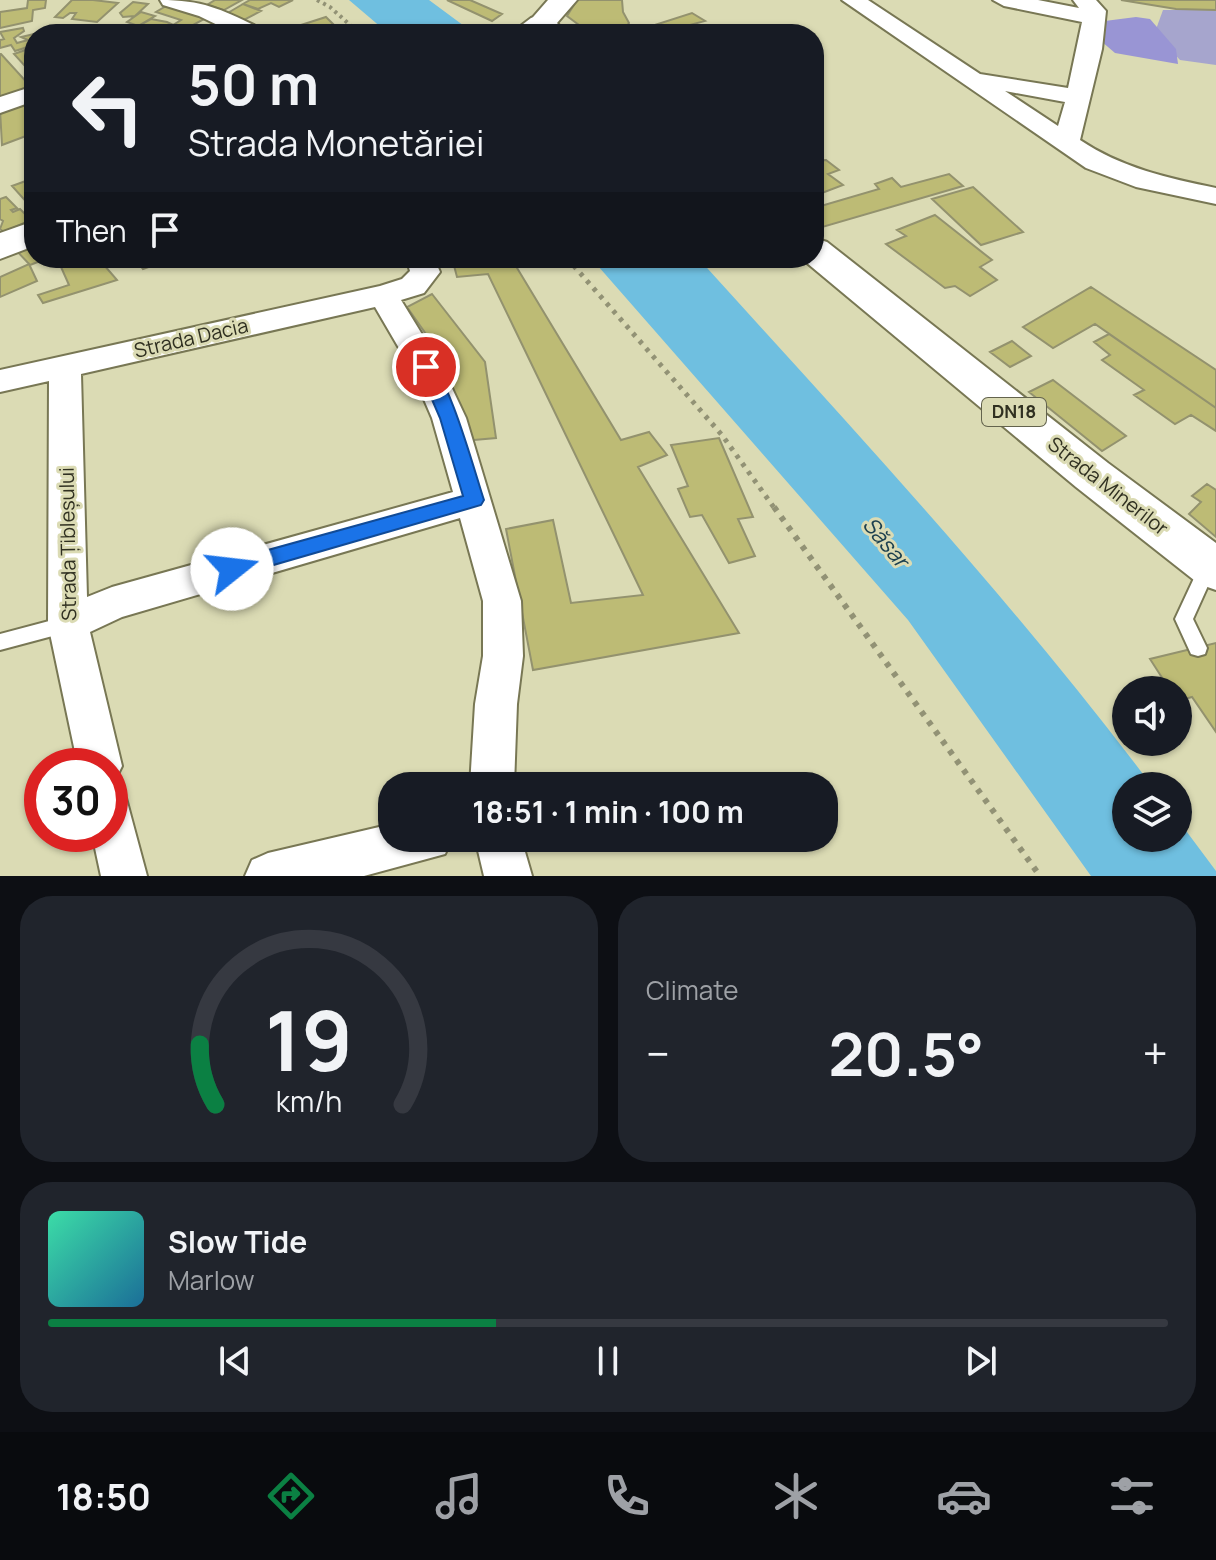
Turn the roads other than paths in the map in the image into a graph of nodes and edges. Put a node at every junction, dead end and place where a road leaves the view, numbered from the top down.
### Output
1 (171, 0) edge
2 (853, 0) edge
3 (1004, 0) edge
4 (1088, 9) edge
5 (226, 20) junction
6 (215, 24) edge
7 (234, 24) edge
8 (974, 78) junction
9 (24, 97) edge
10 (1079, 97) junction
11 (0, 106) edge
12 (1067, 141) junction
13 (1216, 196) edge
14 (24, 236) edge
15 (0, 247) edge
16 (824, 258) edge
17 (424, 268) edge
18 (383, 295) junction
19 (65, 367) junction
20 (0, 381) edge
21 (474, 500) junction
22 (1212, 567) edge
23 (68, 624) junction
24 (0, 642) edge
25 (1198, 648) dead end
26 (96, 748) edge
27 (493, 772) edge
28 (378, 850) edge
29 (119, 852) edge
30 (502, 852) edge
31 (124, 876) edge
32 (268, 876) edge
33 (509, 876) edge

1 - 5 street
2 - 8 street
3 - 4 street
4 - 10 street
5 - 6 street
5 - 7 street
8 - 10 street
8 - 12 street
9 - 11 street
10 - 12 street
12 - 13 street
14 - 15 main road
16 - 22 main road, Strada Minerilor / DN18
17 - 18 street, Strada Dacia
18 - 19 street, Strada Dacia
18 - 21 street
19 - 20 street, Strada Dacia
19 - 23 street, Strada Țibleșului
21 - 23 street
21 - 27 street
22 - 25 lane
23 - 24 lane
23 - 26 street, Strada Țibleșului
28 - 32 street
29 - 31 street
30 - 33 street

